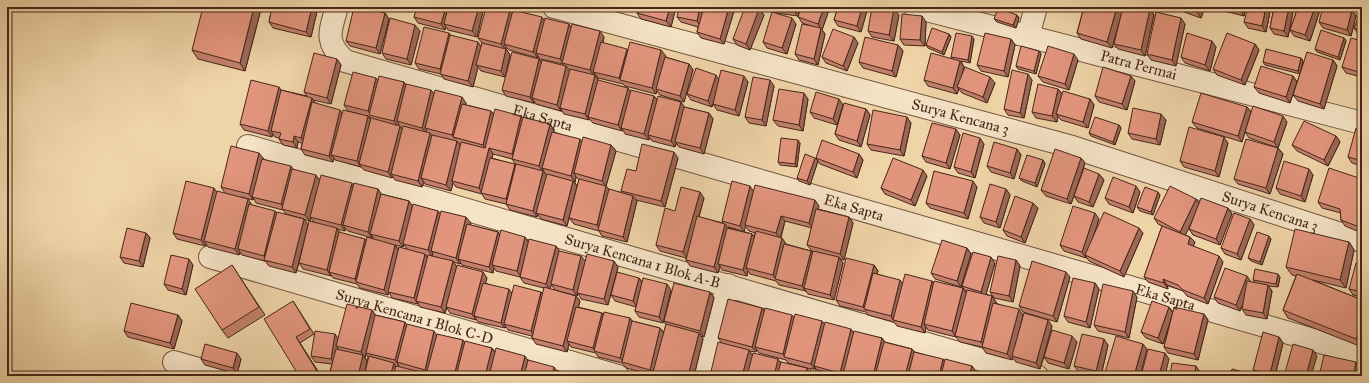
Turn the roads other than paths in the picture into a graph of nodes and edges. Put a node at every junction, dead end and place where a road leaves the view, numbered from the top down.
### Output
1 (337, 7) edge
2 (554, 7) edge
3 (915, 7) edge
4 (1036, 7) edge
5 (1028, 36) junction
6 (1362, 123) edge
7 (248, 146) dead end
8 (1362, 241) edge
9 (210, 257) dead end
10 (728, 285) junction
11 (1362, 354) edge
12 (174, 362) dead end
13 (223, 376) edge
14 (618, 376) edge
15 (702, 376) edge
16 (1037, 376) edge

1 - 11 street, Eka Sapta
2 - 8 street, Surya Kencana 3
3 - 5 street, Patra Permai
4 - 5 street
5 - 6 street, Patra Permai
7 - 10 street, Surya Kencana 1 Blok A-B
9 - 14 street, Surya Kencana 1 Blok C-D
10 - 15 street
10 - 16 street, Surya Kencana 1 Blok A-B
12 - 13 street

